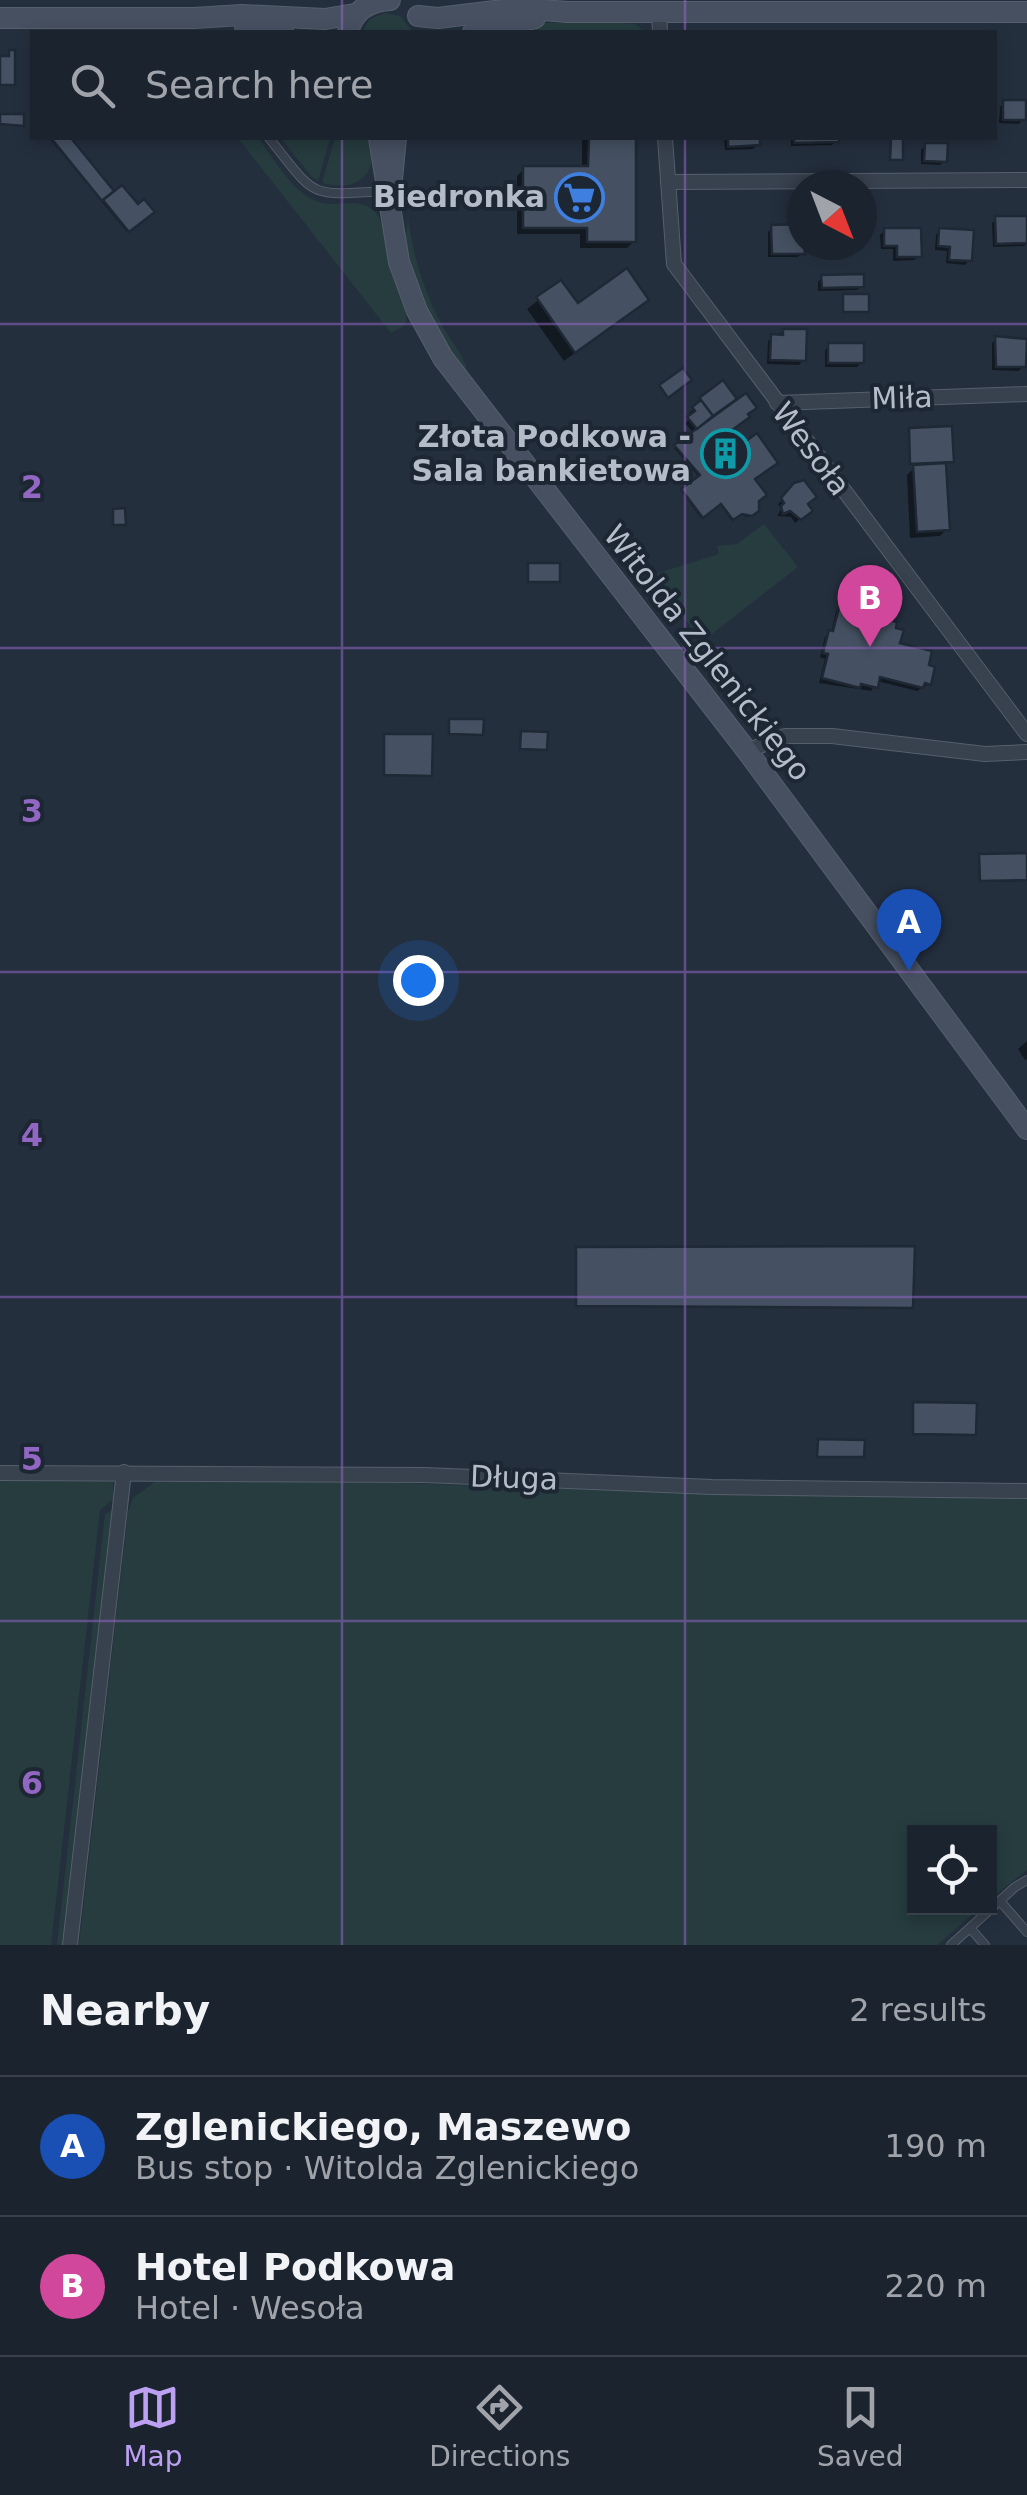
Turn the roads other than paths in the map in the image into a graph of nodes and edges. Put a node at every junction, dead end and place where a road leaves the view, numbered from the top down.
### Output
1 (390, 0) edge
2 (636, 5) edge
3 (882, 7) edge
4 (929, 7) edge
5 (659, 10) junction
6 (567, 12) junction
7 (1027, 12) edge
8 (0, 18) edge
9 (194, 18) junction
10 (351, 23) edge
11 (422, 24) edge
12 (270, 30) edge
13 (482, 30) edge
14 (660, 30) edge
15 (271, 140) edge
16 (379, 140) edge
17 (396, 140) edge
18 (665, 140) edge
19 (1027, 180) edge
20 (668, 182) junction
21 (389, 191) junction
22 (1027, 394) edge
23 (777, 403) junction
24 (1027, 734) edge
25 (747, 751) junction
26 (1027, 752) edge
27 (1027, 1129) edge
28 (124, 1472) junction
29 (0, 1473) edge
30 (1027, 1491) edge
31 (1027, 1880) edge
32 (1000, 1900) junction
33 (970, 1928) junction
34 (1027, 1932) edge
35 (70, 1945) edge
36 (951, 1945) edge
37 (985, 1945) edge

1 - 10 main road
1 - 11 main road
2 - 5 main road
2 - 6 main road
3 - 4 main road
3 - 5 main road
4 - 7 main road
5 - 14 street
6 - 11 main road
6 - 13 main road
8 - 9 main road
9 - 10 main road
9 - 12 main road
15 - 21 lane
16 - 21 main road, Witolda Zglenickiego
17 - 21 main road, Witolda Zglenickiego
18 - 20 street, Wesoła
19 - 20 street
20 - 23 street, Wesoła
21 - 25 main road, Witolda Zglenickiego
22 - 23 street, Miła
23 - 24 street, Wesoła
25 - 26 street
25 - 27 main road, Witolda Zglenickiego
28 - 29 street, Długa
28 - 30 street, Długa
28 - 35 street
31 - 32 lane
32 - 33 lane
32 - 34 lane
33 - 36 lane
33 - 37 lane

